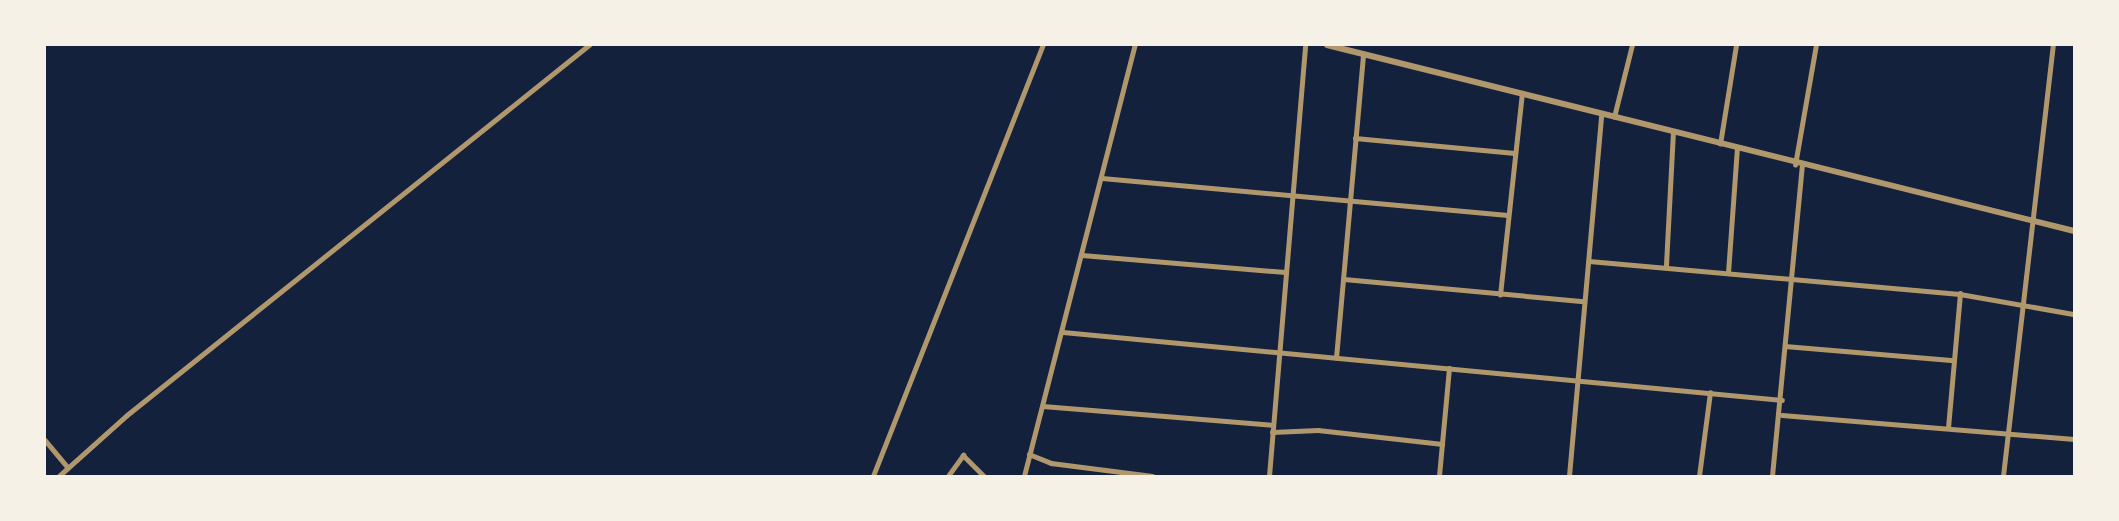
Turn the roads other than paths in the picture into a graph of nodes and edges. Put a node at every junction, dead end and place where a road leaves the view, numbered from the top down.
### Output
1 (589, 45) edge
2 (1043, 45) edge
3 (1135, 45) edge
4 (1305, 45) edge
5 (1327, 45) edge
6 (1632, 45) edge
7 (1736, 45) edge
8 (1816, 45) edge
9 (2053, 45) edge
10 (1363, 55) junction
11 (1522, 93) junction
12 (1600, 114) junction
13 (1614, 117) junction
14 (1672, 132) junction
15 (1355, 138) junction
16 (1720, 144) junction
17 (1737, 148) junction
18 (1514, 153) junction
19 (1795, 165) junction
20 (1803, 166) junction
21 (1102, 177) junction
22 (1293, 196) junction
23 (1349, 199) junction
24 (1507, 215) junction
25 (2031, 222) junction
26 (2074, 231) edge
27 (1082, 255) junction
28 (1588, 261) junction
29 (1666, 265) junction
30 (1285, 272) junction
31 (1728, 273) junction
32 (1344, 279) junction
33 (1793, 279) junction
34 (1960, 294) junction
35 (1500, 295) junction
36 (1583, 301) junction
37 (2024, 303) junction
38 (2074, 314) edge
39 (1063, 332) junction
40 (1785, 346) junction
41 (1276, 353) junction
42 (1336, 358) junction
43 (1953, 360) junction
44 (1449, 368) junction
45 (1575, 380) junction
46 (1710, 393) junction
47 (1782, 400) junction
48 (1043, 406) junction
49 (1782, 415) junction
50 (1272, 425) junction
51 (1948, 428) junction
52 (1272, 432) junction
53 (2007, 435) junction
54 (2074, 439) edge
55 (45, 440) edge
56 (1442, 444) junction
57 (1029, 454) junction
58 (68, 467) junction
59 (59, 476) edge
60 (873, 476) edge
61 (948, 476) edge
62 (984, 476) edge
63 (1024, 476) edge
64 (1152, 476) edge
65 (1269, 476) edge
66 (1439, 476) edge
67 (1569, 476) edge
68 (1699, 476) edge
69 (1772, 476) edge
70 (2003, 476) edge

1 - 58 street
2 - 60 street
3 - 21 street
4 - 22 street
5 - 10 street
6 - 13 street
7 - 16 street
8 - 19 street
9 - 25 street
10 - 11 street
10 - 15 street
11 - 12 street
11 - 18 street
12 - 13 street
12 - 28 street
13 - 14 street
14 - 16 street
14 - 29 street
15 - 18 street
15 - 23 street
16 - 17 street
17 - 19 street
17 - 31 street
18 - 24 street
19 - 20 street
20 - 25 street
20 - 33 street
21 - 22 street
21 - 27 street
22 - 23 street
22 - 30 street
23 - 24 street
23 - 32 street
24 - 35 street
25 - 26 street
25 - 37 street
27 - 30 street
27 - 39 street
28 - 29 street
28 - 36 street
29 - 31 street
30 - 41 street
31 - 33 street
32 - 35 street
32 - 42 street
33 - 34 street
33 - 40 street
34 - 37 street
34 - 43 street
35 - 36 street
36 - 45 street
37 - 38 street
37 - 53 street
39 - 41 street
39 - 48 street
40 - 43 street
40 - 47 street
41 - 42 street
41 - 50 street
42 - 44 street
43 - 51 street
44 - 45 street
44 - 56 street
45 - 46 street
45 - 67 street
46 - 47 street
46 - 68 street
47 - 49 street
48 - 50 street
48 - 57 street
49 - 51 street
49 - 69 street
50 - 52 street
51 - 53 street
52 - 56 street
52 - 65 street
53 - 54 street
53 - 70 street
55 - 58 street
56 - 66 street
57 - 63 street
57 - 64 street
58 - 59 street
61 - 62 street

